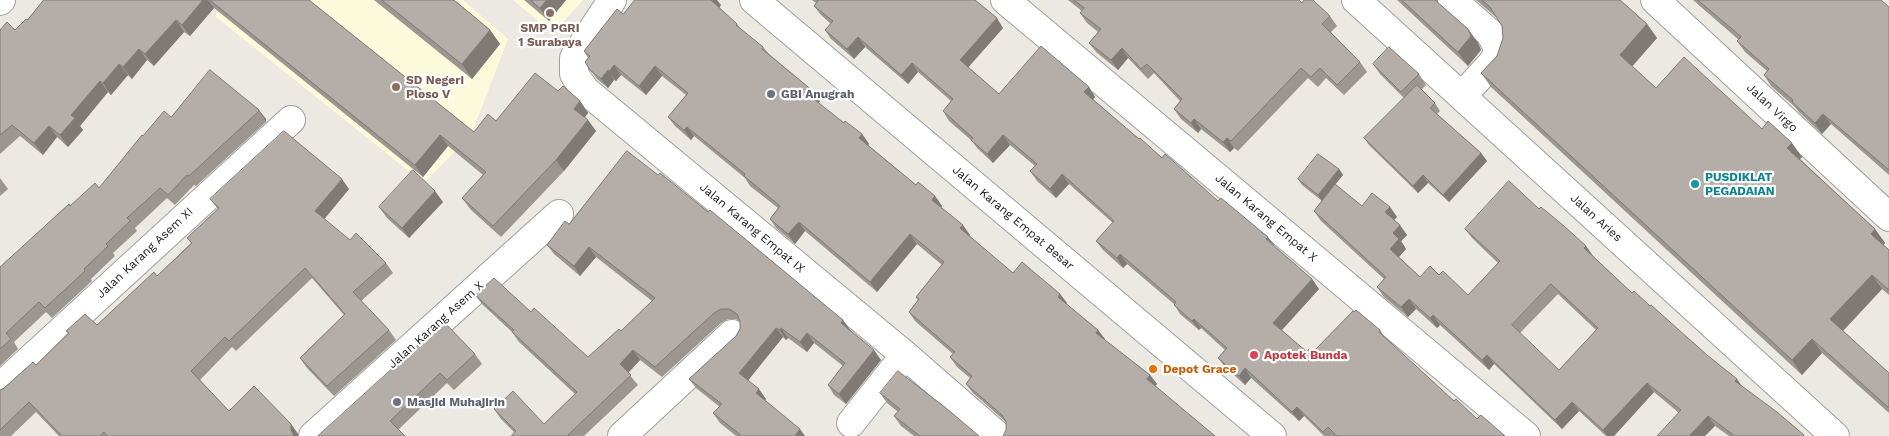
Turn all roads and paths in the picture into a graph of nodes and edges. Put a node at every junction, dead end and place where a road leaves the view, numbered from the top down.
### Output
1 (612, 0) edge
2 (754, 0) edge
3 (1005, 0) edge
4 (1356, 0) edge
5 (1452, 0) edge
6 (1655, 0) edge
7 (1462, 96) junction
8 (291, 120) dead end
9 (559, 214) dead end
10 (1889, 217) edge
11 (732, 334) dead end
12 (905, 355) junction
13 (0, 387) edge
14 (851, 423) dead end
15 (313, 436) edge
16 (622, 436) edge
17 (998, 436) edge
18 (1272, 436) edge
19 (1526, 436) edge
20 (1835, 436) edge

1 - 12 street, Jalan Karang Empat IX
2 - 18 street, Jalan Karang Empat Besar
3 - 19 street, Jalan Karang Empat X
4 - 7 street, Jalan Aries
5 - 7 street
6 - 10 street, Jalan Virgo
7 - 20 street, Jalan Aries
8 - 13 street, Jalan Karang Asem XI
9 - 15 street, Jalan Karang Asem X
11 - 16 street
12 - 14 street
12 - 17 street, Jalan Karang Empat IX

